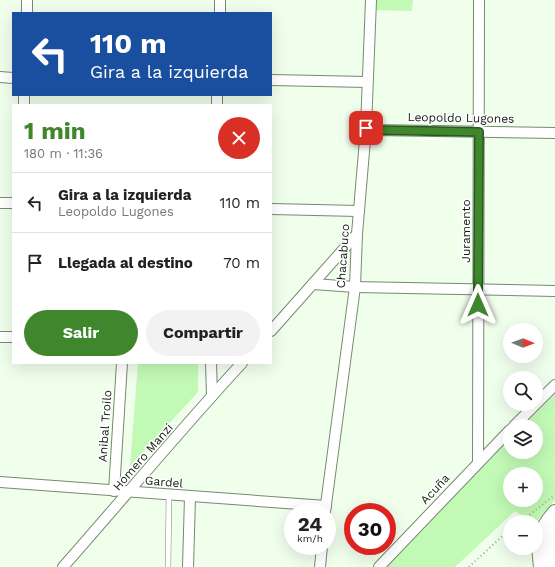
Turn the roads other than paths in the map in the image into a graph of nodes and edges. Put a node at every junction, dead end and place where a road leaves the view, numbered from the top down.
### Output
1 (27, 0) edge
2 (220, 0) edge
3 (371, 0) edge
4 (479, 0) edge
5 (27, 12) edge
6 (220, 12) edge
7 (0, 78) edge
8 (12, 78) edge
9 (272, 80) edge
10 (367, 82) junction
11 (366, 128) junction
12 (479, 132) junction
13 (555, 133) edge
14 (0, 203) edge
15 (12, 203) edge
16 (272, 209) edge
17 (359, 211) junction
18 (357, 234) junction
19 (314, 284) junction
20 (355, 287) junction
21 (478, 289) junction
22 (555, 291) edge
23 (272, 330) edge
24 (0, 337) edge
25 (12, 337) edge
26 (122, 364) edge
27 (211, 364) edge
28 (241, 364) edge
29 (555, 385) edge
30 (212, 396) junction
31 (521, 419) edge
32 (503, 437) edge
33 (478, 463) junction
34 (0, 482) edge
35 (114, 491) junction
36 (130, 492) junction
37 (169, 495) junction
38 (190, 497) junction
39 (326, 503) edge
40 (284, 505) edge
41 (555, 512) edge
42 (555, 525) edge
43 (321, 555) edge
44 (63, 567) edge
45 (168, 567) edge
46 (188, 567) edge
47 (320, 567) edge
48 (379, 567) edge
49 (541, 567) edge
50 (554, 567) edge

1 - 5 street
2 - 6 street
3 - 10 street, Chacabuco
4 - 12 street, Juramento
7 - 8 street
9 - 10 street
10 - 11 street, Chacabuco
11 - 12 street, Leopoldo Lugones
11 - 17 street, Chacabuco
12 - 13 street, Leopoldo Lugones
12 - 21 street, Juramento
14 - 15 street
16 - 17 street
17 - 18 street, Chacabuco
18 - 19 street
18 - 20 street, Chacabuco
19 - 20 street
19 - 23 street
20 - 21 street
20 - 39 street, Chacabuco
21 - 22 street
21 - 33 street, Juramento
24 - 25 street
26 - 35 street, Anibal Troilo
27 - 30 street
28 - 30 street, Homero Manzi
29 - 31 street
30 - 36 street, Homero Manzi
32 - 33 street, Acuña
33 - 48 street, Acuña
34 - 35 street, Gardel
35 - 36 street, Gardel
36 - 37 street, Gardel
36 - 44 street, Homero Manzi
37 - 38 street, Gardel
37 - 45 lane
38 - 40 street, Gardel
38 - 46 street
41 - 49 main road
42 - 50 main road
43 - 47 street

